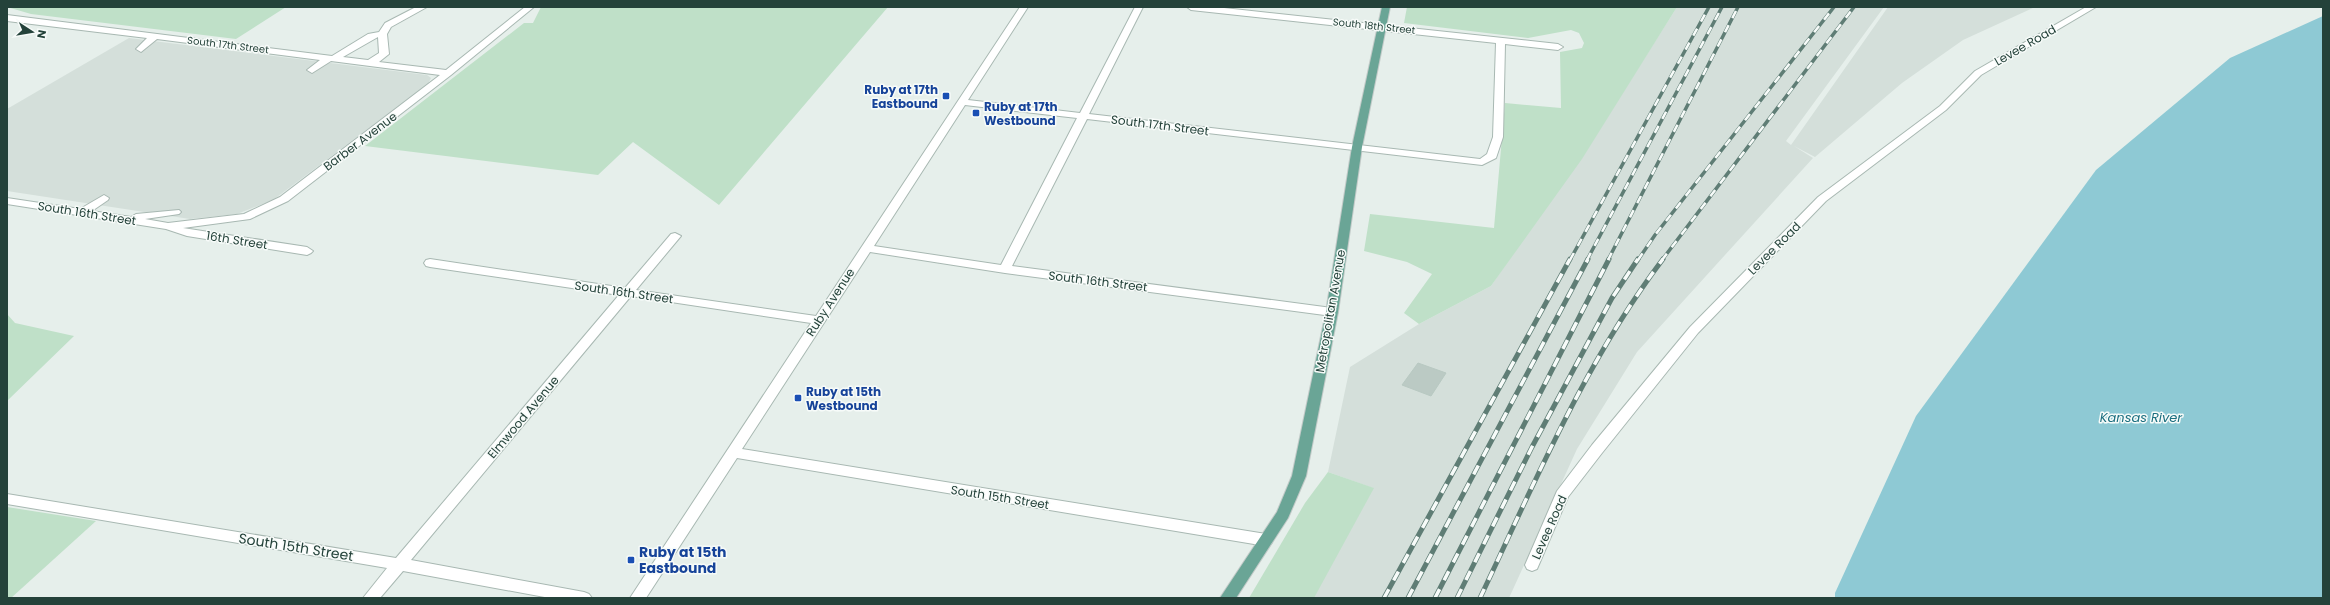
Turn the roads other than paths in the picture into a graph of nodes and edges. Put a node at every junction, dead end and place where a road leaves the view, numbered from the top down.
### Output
1 (423, 7) edge
2 (530, 7) edge
3 (1024, 7) edge
4 (1139, 7) edge
5 (1191, 7) edge
6 (1386, 7) edge
7 (2092, 7) edge
8 (7, 18) edge
9 (1382, 26) junction
10 (382, 34) junction
11 (155, 36) junction
12 (1502, 41) junction
13 (1558, 47) dead end
14 (141, 49) dead end
15 (332, 58) junction
16 (370, 63) junction
17 (312, 70) dead end
18 (448, 73) junction
19 (963, 102) junction
20 (1084, 116) junction
21 (1357, 147) junction
22 (104, 198) dead end
23 (7, 201) edge
24 (175, 212) dead end
25 (82, 213) junction
26 (123, 219) junction
27 (168, 226) junction
28 (675, 236) dead end
29 (865, 248) junction
30 (307, 251) dead end
31 (430, 263) dead end
32 (1006, 269) junction
33 (628, 292) junction
34 (1332, 312) junction
35 (818, 320) junction
36 (734, 453) junction
37 (7, 499) edge
38 (1266, 540) junction
39 (399, 564) junction
40 (1532, 565) dead end
41 (371, 598) edge
42 (584, 598) edge
43 (638, 598) edge
44 (1228, 598) edge

1 - 10 street
2 - 18 street, Barber Avenue
3 - 19 street, Ruby Avenue
4 - 20 street
5 - 9 street, South 18th Street
6 - 9 main road, Metropolitan Avenue
7 - 40 street, Levee Road
8 - 11 street, South 17th Street
9 - 12 street, South 18th Street
9 - 21 main road, Metropolitan Avenue
10 - 15 street
10 - 16 street
11 - 14 street
11 - 15 street, South 17th Street
12 - 13 street, South 18th Street
12 - 21 street, South 17th Street
15 - 16 street, South 17th Street
15 - 17 street
16 - 18 street, South 17th Street
18 - 27 street, Barber Avenue
19 - 20 street, South 17th Street
19 - 29 street, Ruby Avenue
20 - 21 street, South 17th Street
20 - 32 street
21 - 34 main road, Metropolitan Avenue
22 - 25 street
23 - 25 street, South 16th Street
24 - 26 street
25 - 26 street, South 16th Street
26 - 27 street, South 16th Street
27 - 30 street, 16th Street
28 - 33 street, Elmwood Avenue
29 - 32 street, South 16th Street
29 - 35 street, Ruby Avenue
31 - 33 street, South 16th Street
32 - 34 street, South 16th Street
33 - 35 street, South 16th Street
33 - 39 street, Elmwood Avenue
34 - 38 main road, Metropolitan Avenue
35 - 36 street, Ruby Avenue
36 - 38 street, South 15th Street
36 - 43 street, Ruby Avenue
37 - 39 street, South 15th Street
38 - 44 main road, Metropolitan Avenue
39 - 41 street, Elmwood Avenue
39 - 42 street, South 15th Street

